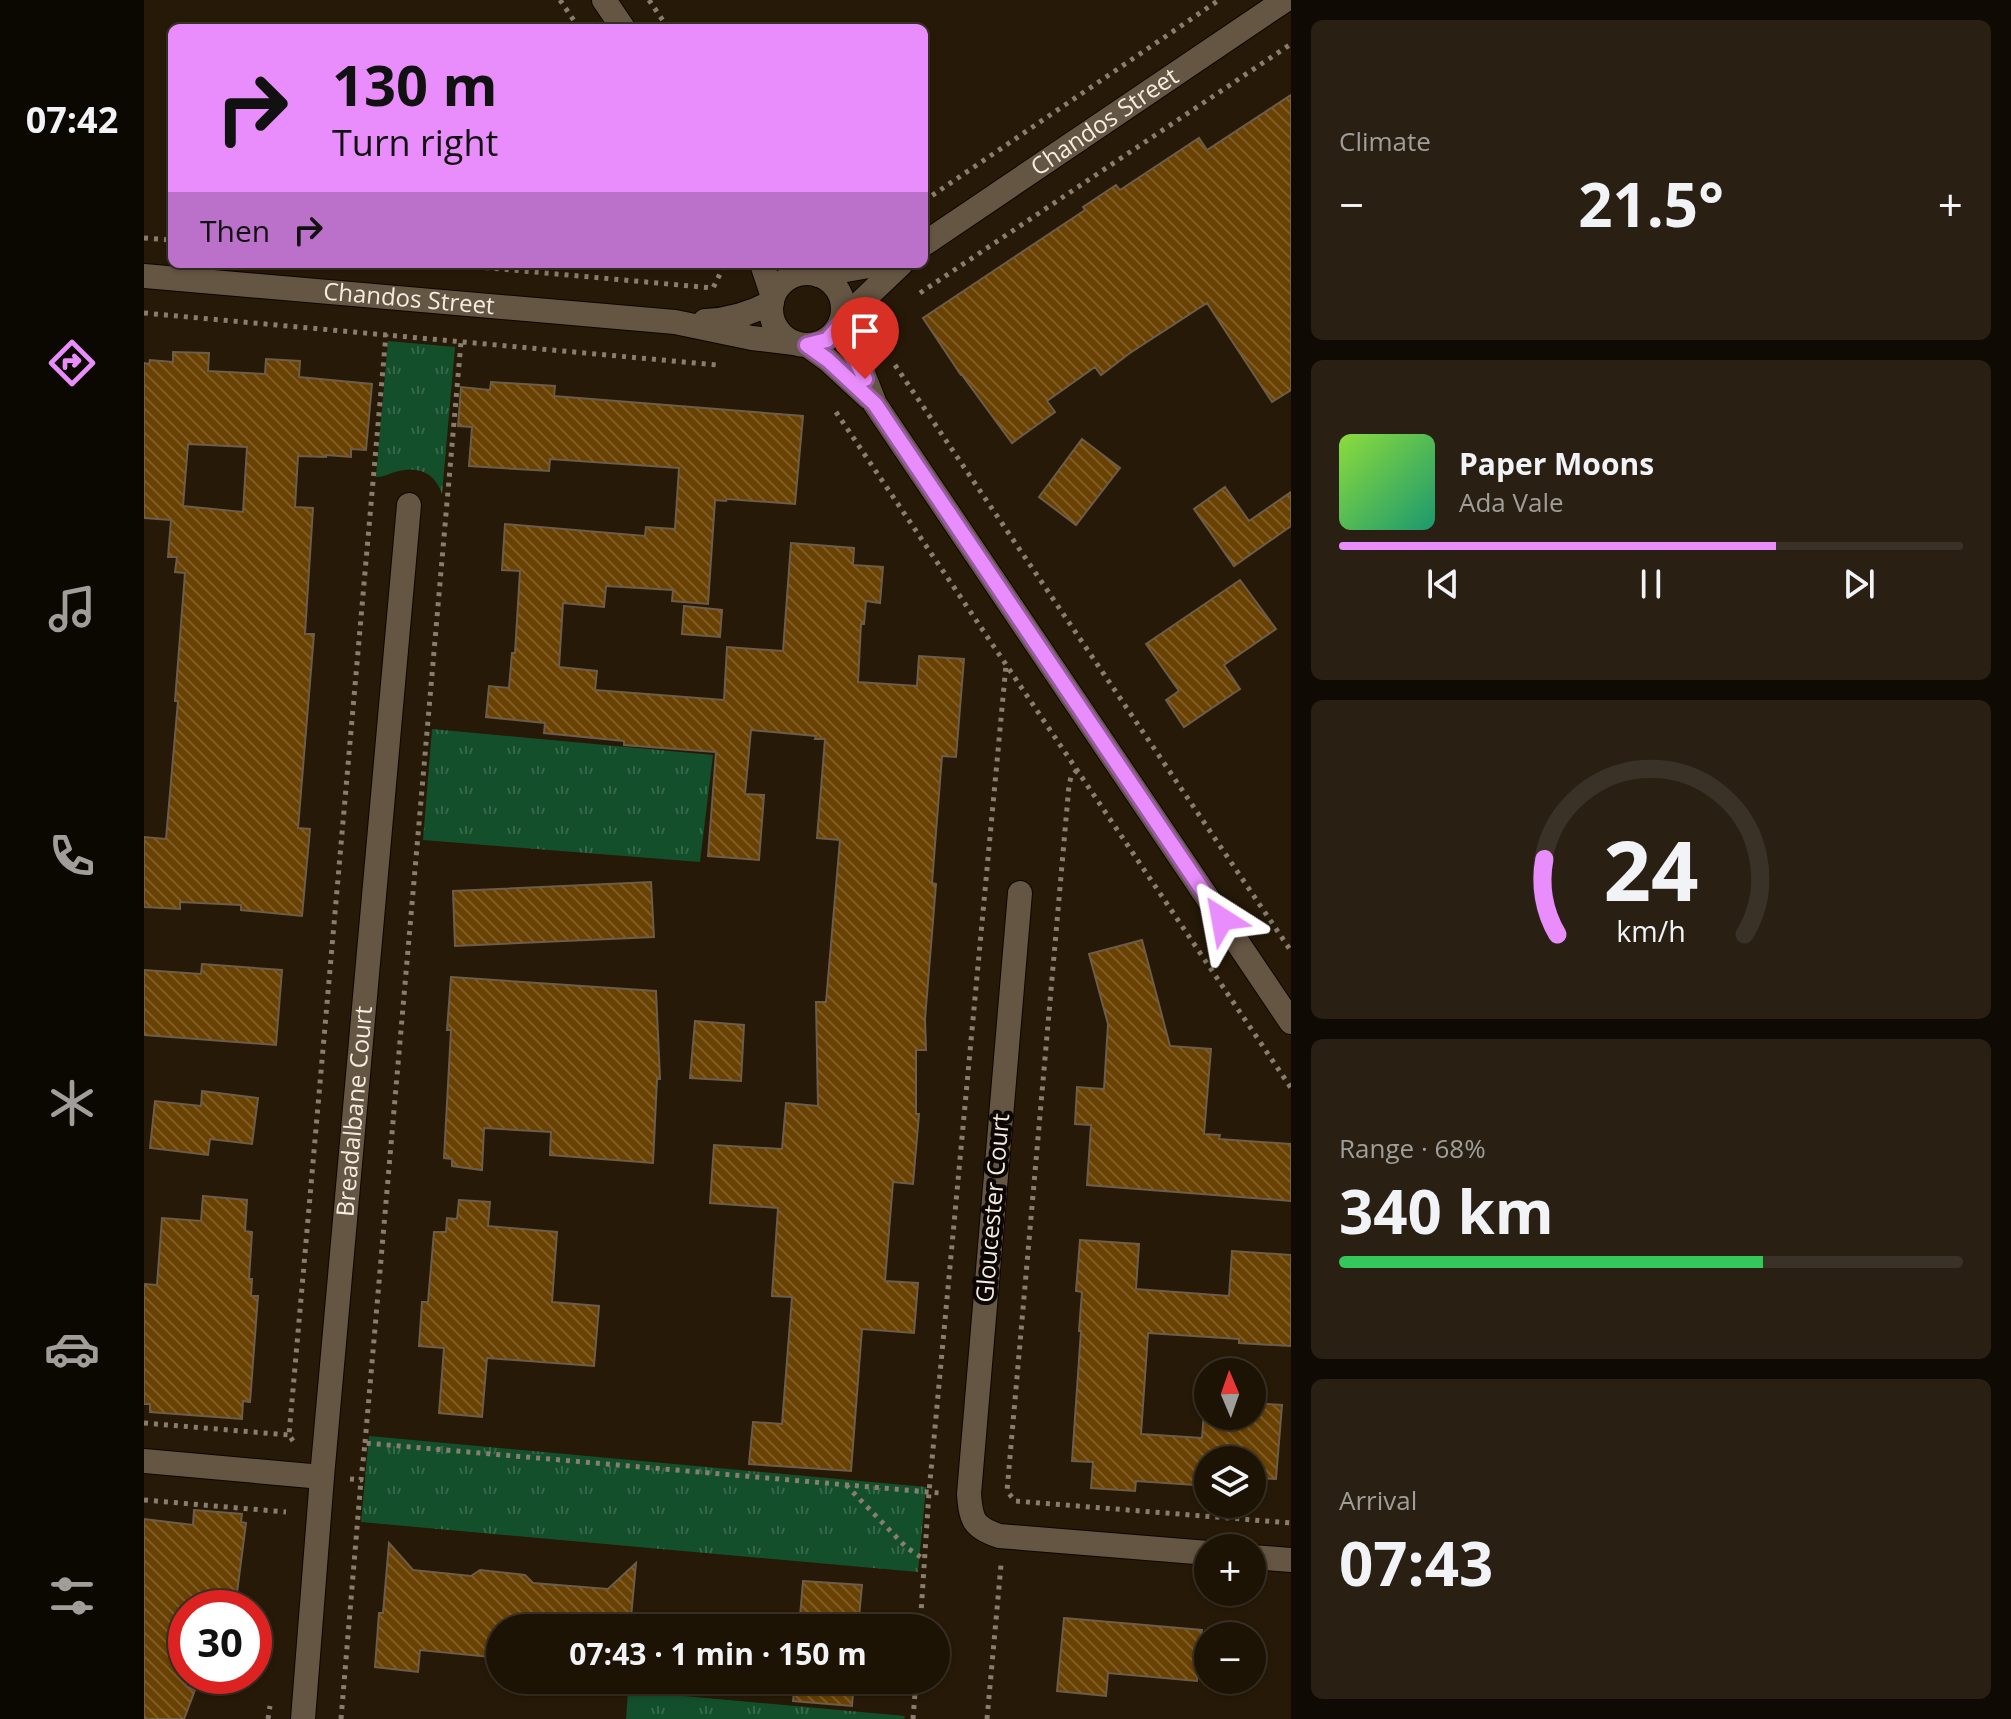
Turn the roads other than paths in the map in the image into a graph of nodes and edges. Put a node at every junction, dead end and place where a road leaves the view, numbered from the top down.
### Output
1 (604, 0) edge
2 (1285, 0) edge
3 (620, 24) edge
4 (928, 241) edge
5 (763, 268) edge
6 (841, 268) edge
7 (897, 268) edge
8 (811, 271) edge
9 (144, 276) edge
10 (772, 300) junction
11 (675, 322) junction
12 (840, 323) junction
13 (801, 344) junction
14 (875, 404) junction
15 (409, 505) dead end
16 (1020, 893) dead end
17 (1291, 1022) edge
18 (144, 1461) edge
19 (322, 1477) junction
20 (1194, 1552) edge
21 (1266, 1558) edge
22 (1291, 1560) edge
23 (303, 1719) edge

1 - 3 street
2 - 4 street, Chandos Street
5 - 10 street
6 - 8 street
7 - 12 street
8 - 10 street
8 - 12 street
9 - 11 street, Chandos Street
10 - 11 street, Chandos Street
10 - 13 street
11 - 13 street, Chandos Street
12 - 13 street
12 - 14 street
13 - 14 street
14 - 17 street
15 - 19 street, Breadalbane Court
16 - 20 street, Gloucester Court
18 - 19 street
19 - 23 street, Breadalbane Court
21 - 22 street

